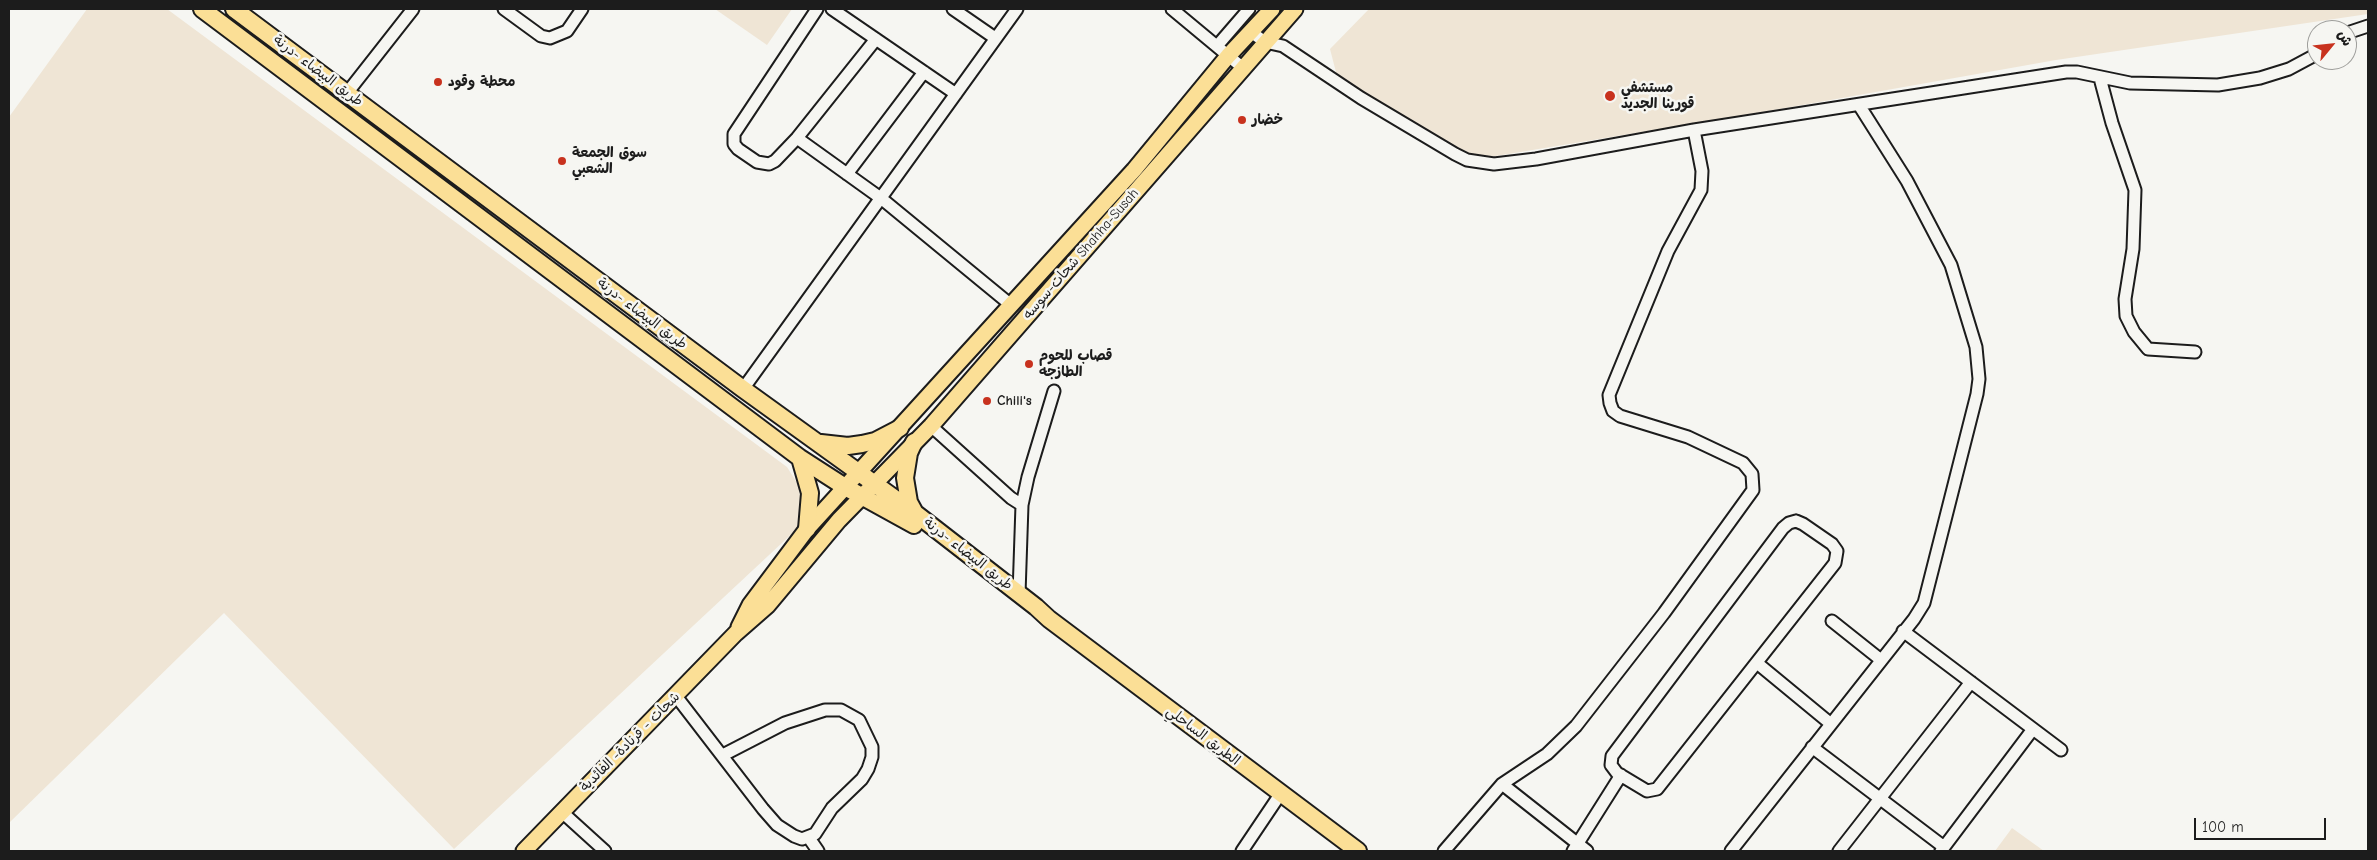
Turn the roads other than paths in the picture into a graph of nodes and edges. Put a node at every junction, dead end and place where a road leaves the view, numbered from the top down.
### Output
1 (202, 9) edge
2 (234, 9) edge
3 (504, 9) edge
4 (582, 9) edge
5 (818, 9) edge
6 (832, 9) edge
7 (953, 9) edge
8 (1017, 9) edge
9 (1172, 9) edge
10 (1249, 9) edge
11 (1272, 9) edge
12 (1295, 9) edge
13 (406, 11) edge
14 (1251, 32) junction
15 (995, 38) junction
16 (876, 39) junction
17 (1265, 42) junction
18 (1222, 51) junction
19 (2307, 59) edge
20 (1243, 68) junction
21 (924, 72) junction
22 (2100, 78) junction
23 (347, 93) junction
24 (956, 94) junction
25 (1859, 106) junction
26 (1694, 130) junction
27 (797, 138) junction
28 (847, 174) junction
29 (882, 199) junction
30 (1011, 305) junction
31 (2195, 352) dead end
32 (743, 389) junction
33 (1054, 391) dead end
34 (931, 426) junction
35 (900, 428) junction
36 (914, 442) junction
37 (820, 443) junction
38 (800, 458) junction
39 (859, 472) junction
40 (874, 483) junction
41 (845, 487) junction
42 (862, 496) junction
43 (1022, 505) junction
44 (915, 513) junction
45 (807, 529) junction
46 (1019, 594) junction
47 (1049, 619) junction
48 (1832, 621) dead end
49 (1904, 632) junction
50 (736, 633) junction
51 (1881, 660) junction
52 (1757, 663) junction
53 (1971, 682) junction
54 (676, 696) junction
55 (1831, 724) junction
56 (2033, 729) junction
57 (1812, 747) junction
58 (2062, 750) dead end
59 (723, 755) junction
60 (1621, 775) junction
61 (1502, 784) junction
62 (1281, 793) junction
63 (1880, 798) junction
64 (562, 812) junction
65 (809, 838) junction
66 (1576, 848) edge
67 (1942, 849) edge
68 (524, 851) edge
69 (605, 851) edge
70 (818, 851) edge
71 (1242, 851) edge
72 (1358, 851) edge
73 (1444, 851) edge
74 (1588, 851) edge
75 (1731, 851) edge
76 (1839, 851) edge

1 - 38 highway, طريق البيضاء -درنة
2 - 23 highway, طريق البيضاء -درنة
3 - 4 street
5 - 27 street
6 - 16 street
7 - 15 street
8 - 15 street
9 - 18 street
10 - 18 street
11 - 14 main road, شحات-سوسه Shahha-Susah
12 - 17 main road, شحات-سوسه Shahha-Susah
13 - 23 street
14 - 17 street
14 - 18 main road, شحات-سوسه Shahha-Susah
15 - 24 street
16 - 21 street
16 - 27 street
17 - 20 main road, شحات-سوسه Shahha-Susah
17 - 26 street
18 - 20 street
18 - 30 main road, شحات-سوسه Shahha-Susah
19 - 22 street
20 - 34 main road, شحات-سوسه Shahha-Susah
21 - 24 street
21 - 28 street
22 - 25 street
22 - 31 street
23 - 32 highway, طريق البيضاء -درنة
24 - 29 street
25 - 26 street
25 - 49 street
26 - 61 street
27 - 28 street
28 - 29 street
29 - 30 street
29 - 32 street
30 - 35 main road, شحات-سوسه Shahha-Susah
32 - 37 highway, طريق البيضاء -درنة
33 - 43 street
34 - 36 main road, شحات-سوسه Shahha-Susah
34 - 43 street
35 - 37 highway
35 - 39 main road, شحات-سوسه Shahha-Susah
36 - 40 main road, شحات-سوسه Shahha-Susah
36 - 44 highway
37 - 39 highway, طريق البيضاء -درنة
38 - 41 highway, طريق البيضاء -درنة
38 - 45 highway
39 - 40 highway, طريق البيضاء -درنة
39 - 41 main road, شحات-سوسه Shahha-Susah
40 - 42 main road, شحات-سوسه Shahha-Susah
40 - 44 highway, طريق البيضاء -درنة
41 - 42 highway, طريق البيضاء -درنة
41 - 45 main road, شحات-سوسه Shahha-Susah
42 - 47 highway, طريق البيضاء -درنة
42 - 50 main road, شحات-سوسه Shahha-Susah
43 - 46 street
44 - 46 highway, طريق البيضاء -درنة
45 - 50 main road, شحات-سوسه Shahha-Susah
46 - 47 highway, طريق البيضاء -درنة
47 - 62 highway, الطريق الساحلي
48 - 51 street
49 - 51 street
49 - 53 street
50 - 54 main road, شحات - قرنادة- الفائدية
51 - 55 street
52 - 55 street
52 - 60 street
52 - 60 street
53 - 56 street
53 - 63 street
54 - 59 street
54 - 64 main road, شحات - قرنادة- الفائدية
55 - 57 street
56 - 58 street
56 - 67 street
57 - 63 street
57 - 75 street
59 - 65 street
59 - 65 street
60 - 66 street
61 - 66 street
61 - 73 street
62 - 71 street
62 - 72 highway, الطريق الساحلي
63 - 67 street
63 - 76 street
64 - 68 main road, شحات - قرنادة- الفائدية
64 - 69 street
65 - 70 street
66 - 74 street

